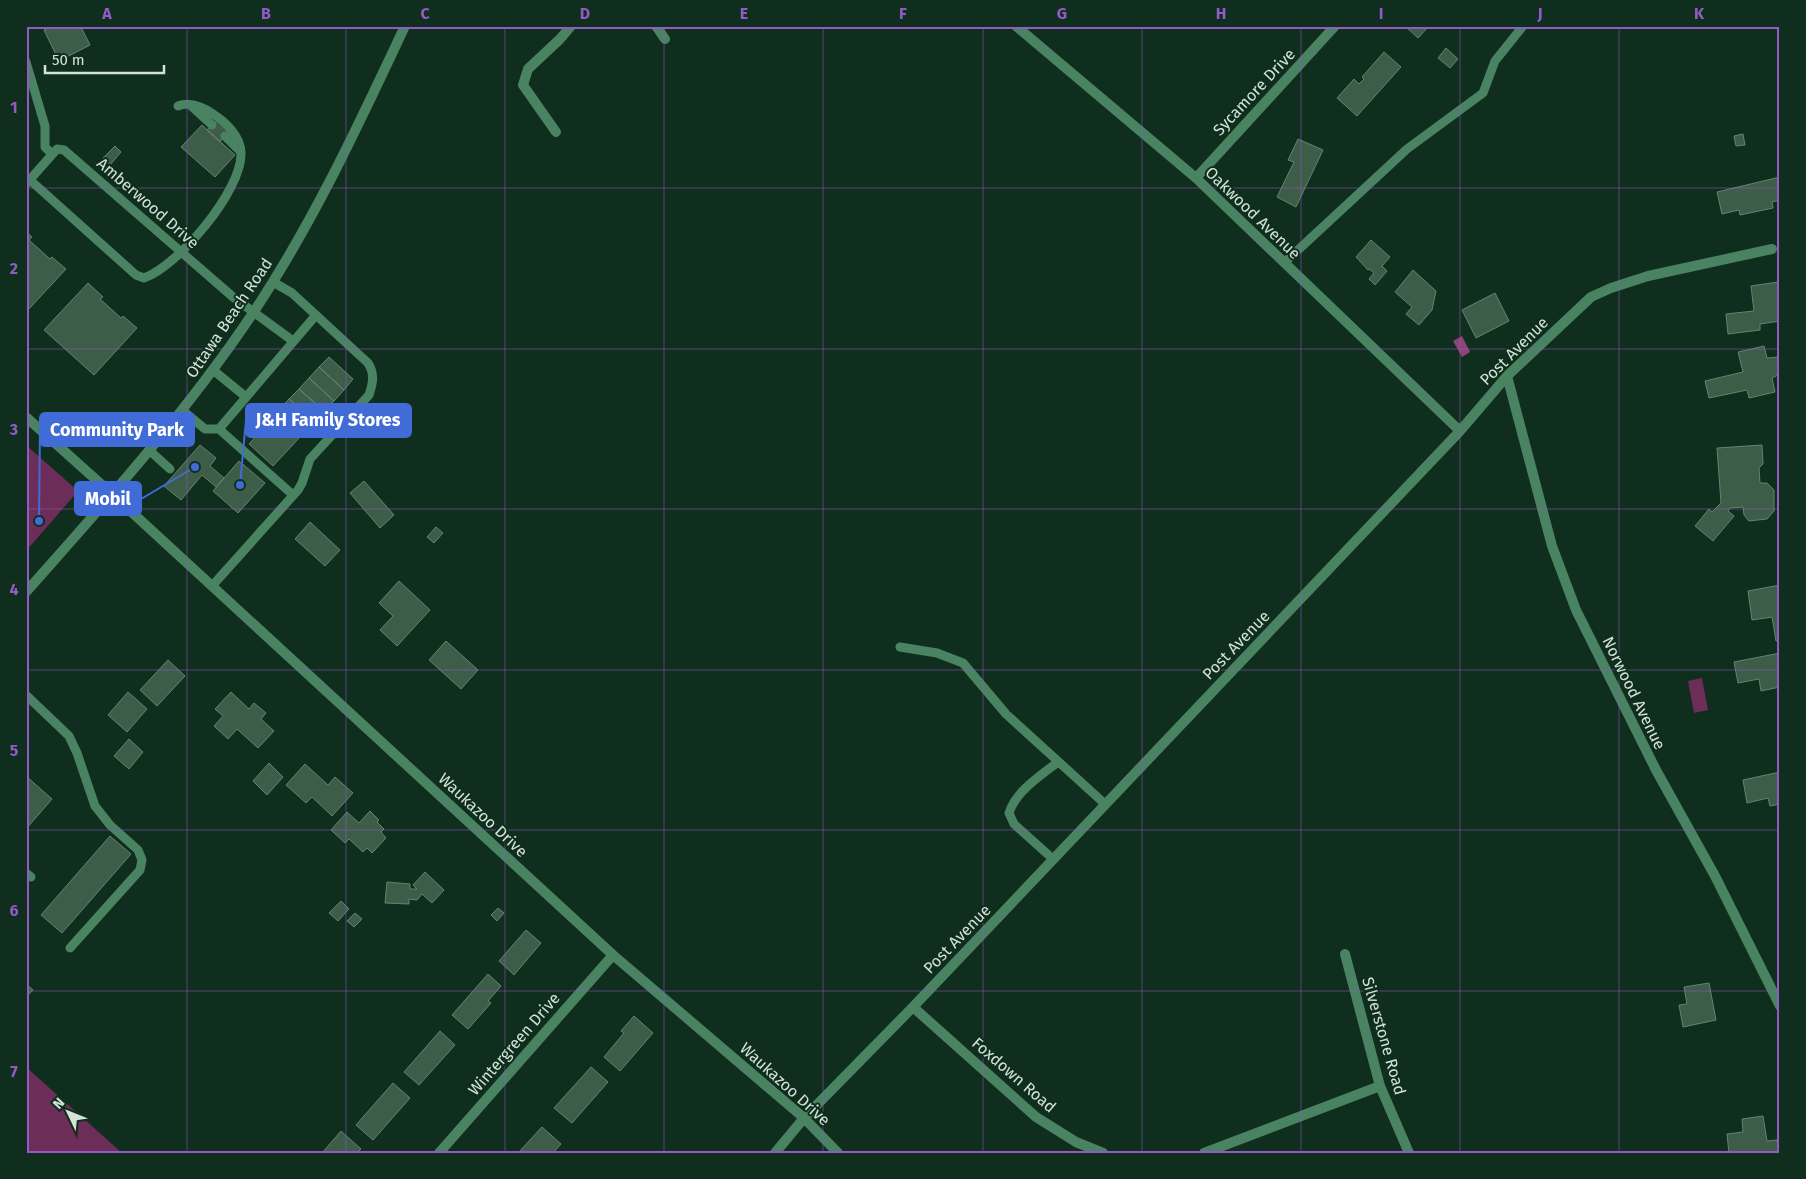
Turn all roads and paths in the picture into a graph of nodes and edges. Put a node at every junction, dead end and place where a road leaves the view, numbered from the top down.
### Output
1 (405, 26) edge
2 (571, 26) edge
3 (656, 26) edge
4 (1016, 26) edge
5 (1335, 26) edge
6 (1523, 26) edge
7 (665, 39) dead end
8 (26, 62) edge
9 (189, 104) junction
10 (178, 106) dead end
11 (212, 125) dead end
12 (556, 132) dead end
13 (225, 136) dead end
14 (242, 152) junction
15 (52, 154) junction
16 (1196, 178) junction
17 (28, 182) edge
18 (1772, 249) dead end
19 (182, 253) junction
20 (1284, 263) junction
21 (273, 282) junction
22 (254, 312) junction
23 (316, 314) junction
24 (293, 342) junction
25 (213, 370) junction
26 (1507, 376) junction
27 (246, 396) junction
28 (182, 410) junction
29 (26, 417) edge
30 (219, 429) junction
31 (1460, 431) junction
32 (149, 450) junction
33 (170, 469) dead end
34 (112, 494) junction
35 (293, 495) junction
36 (212, 586) junction
37 (26, 592) edge
38 (900, 647) dead end
39 (26, 695) edge
40 (1058, 762) junction
41 (1106, 804) junction
42 (1053, 859) junction
43 (70, 948) dead end
44 (1345, 954) dead end
45 (613, 955) junction
46 (1780, 1006) edge
47 (913, 1007) junction
48 (1380, 1086) junction
49 (804, 1118) junction
50 (439, 1153) edge
51 (775, 1153) edge
52 (838, 1153) edge
53 (1103, 1153) edge
54 (1204, 1153) edge
55 (1408, 1153) edge

1 - 21 street, Ottawa Beach Road
2 - 12 street
3 - 7 street
4 - 16 street, Oakwood Avenue
5 - 16 street, Sycamore Drive
6 - 20 lane
8 - 15 lane
9 - 10 lane
9 - 11 lane
9 - 14 lane
13 - 14 lane
14 - 19 lane
15 - 17 lane
15 - 19 lane, Amberwood Drive
16 - 20 street, Oakwood Avenue
17 - 19 lane
18 - 26 street, Post Avenue
19 - 22 lane, Amberwood Drive
20 - 31 street, Oakwood Avenue
21 - 22 street, Ottawa Beach Road
21 - 23 lane
22 - 24 lane, Amberwood Drive
22 - 25 street, Ottawa Beach Road
23 - 24 lane
23 - 35 lane
24 - 27 lane
25 - 27 lane
25 - 28 street, Ottawa Beach Road
26 - 31 street, Post Avenue
26 - 46 street, Norwood Avenue
27 - 30 lane
28 - 30 lane
28 - 32 street, Ottawa Beach Road
29 - 34 street, Waukazoo Drive
30 - 35 lane
31 - 41 street, Post Avenue
32 - 33 lane
32 - 34 street, Ottawa Beach Road
34 - 36 street, Waukazoo Drive
34 - 37 street, Ottawa Beach Road
35 - 36 lane
36 - 45 street, Waukazoo Drive
38 - 40 lane
39 - 43 lane
40 - 41 lane
40 - 42 lane
41 - 42 street, Post Avenue
42 - 47 street, Post Avenue
44 - 48 street, Silverstone Road
45 - 49 street, Waukazoo Drive
45 - 50 street, Wintergreen Drive
47 - 49 street, Post Avenue
47 - 53 street, Foxdown Road
48 - 54 street
48 - 55 street, Silverstone Road
49 - 51 street, Post Avenue
49 - 52 street, Waukazoo Drive

